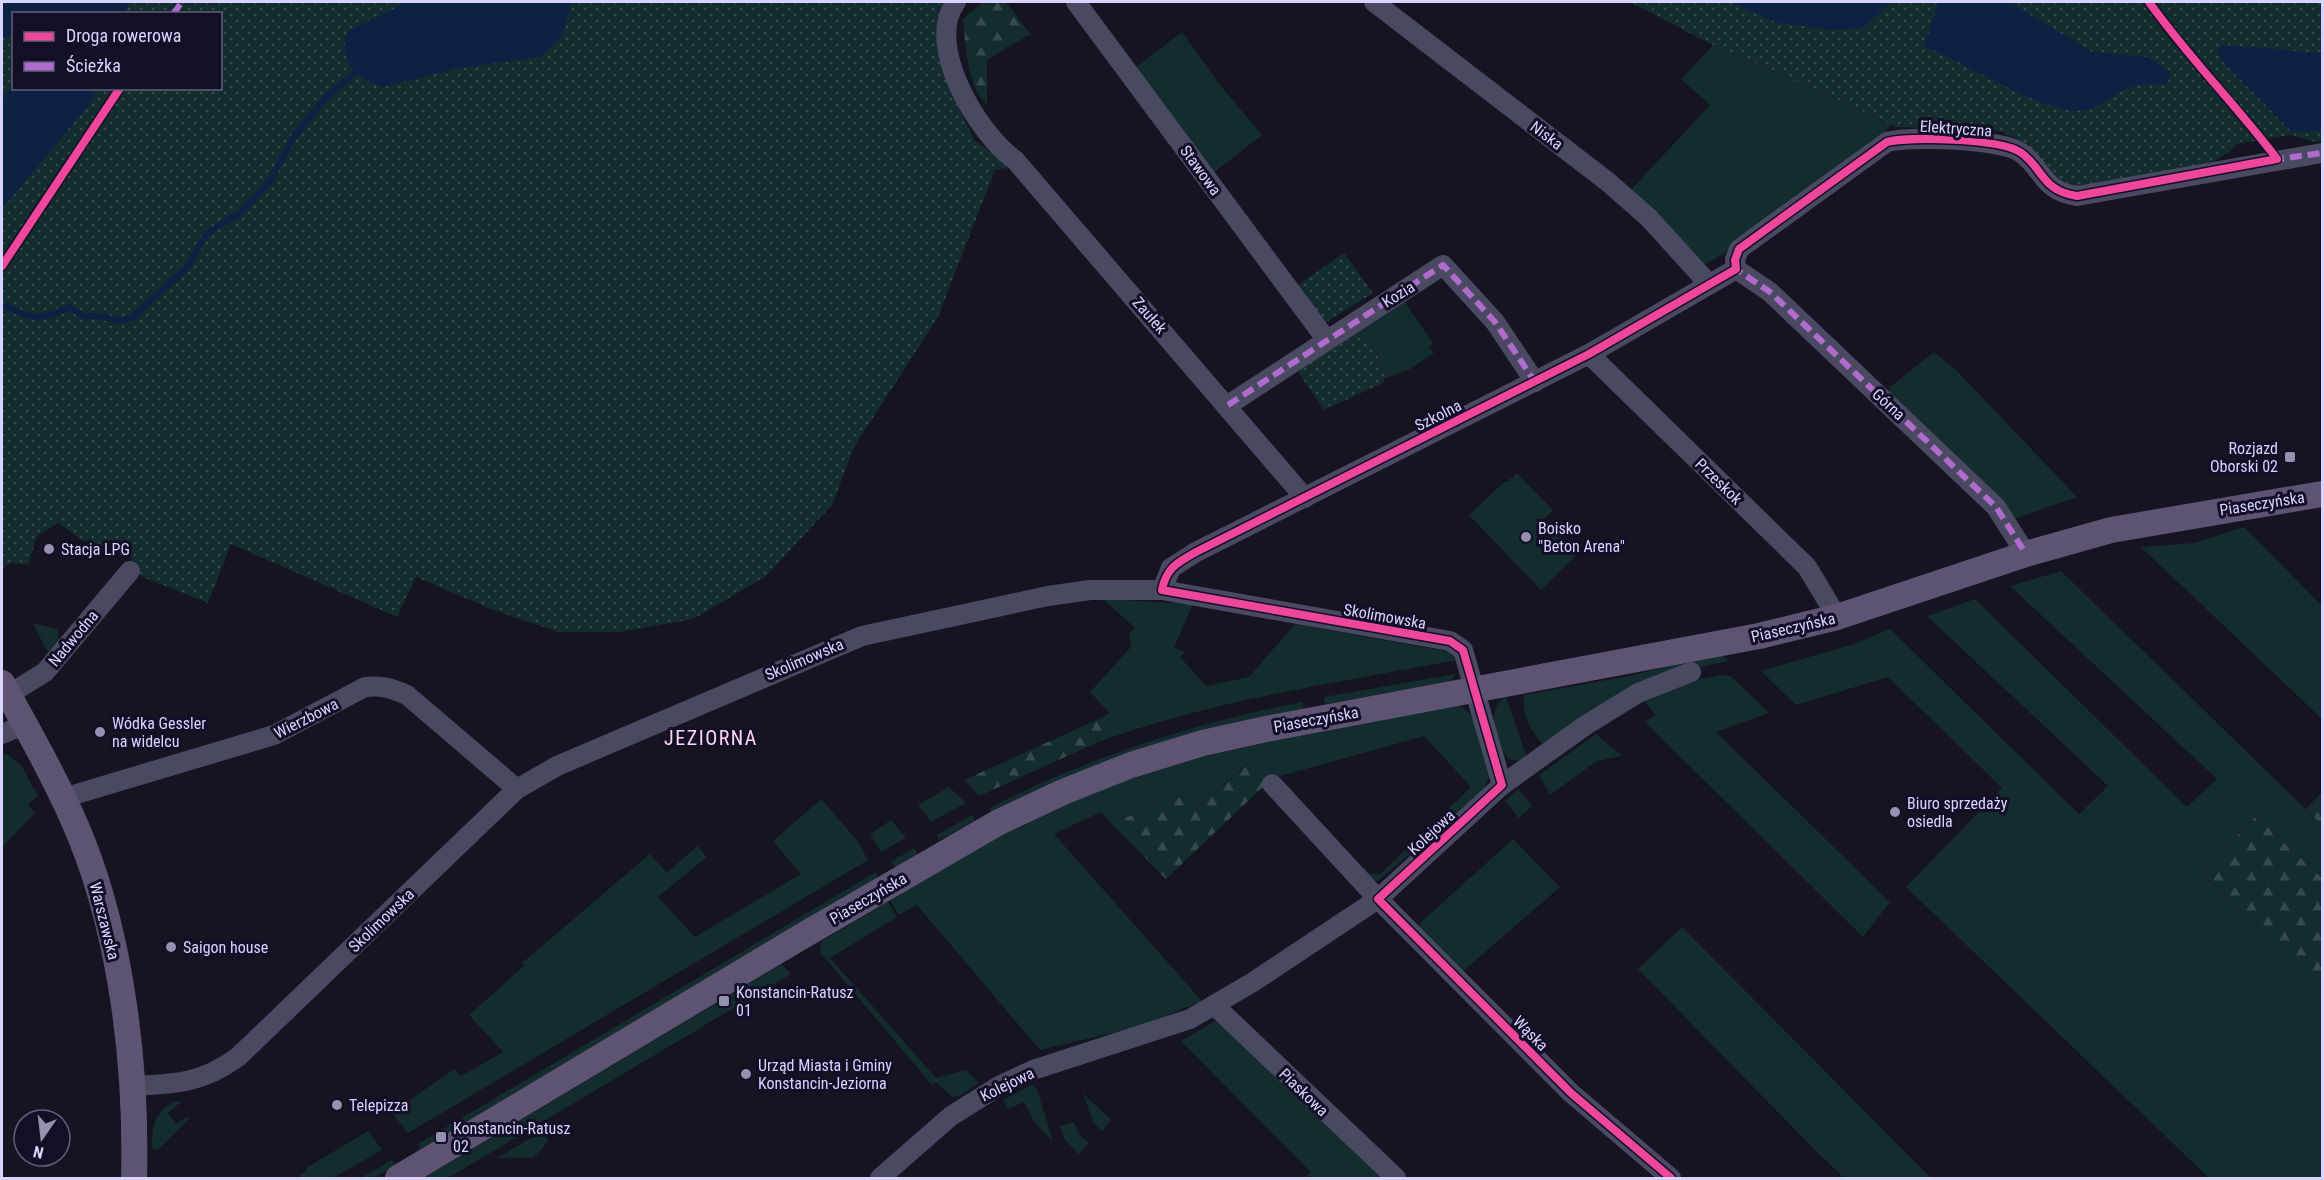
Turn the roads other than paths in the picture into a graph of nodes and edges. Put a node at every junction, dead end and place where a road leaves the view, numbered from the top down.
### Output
1 (956, 2) edge
2 (1076, 2) edge
3 (1374, 2) edge
4 (2322, 153) edge
5 (1736, 269) junction
6 (1708, 283) junction
7 (1326, 339) junction
8 (1589, 354) junction
9 (1535, 382) junction
10 (1228, 405) junction
11 (2322, 494) edge
12 (1305, 498) junction
13 (2026, 554) junction
14 (129, 571) dead end
15 (1162, 590) junction
16 (1837, 617) junction
17 (1691, 672) dead end
18 (5, 689) edge
19 (1476, 690) junction
20 (26, 724) junction
21 (2, 734) edge
22 (1272, 784) dead end
23 (1502, 785) junction
24 (517, 789) junction
25 (63, 798) junction
26 (1378, 899) junction
27 (1214, 1005) junction
28 (130, 1086) junction
29 (134, 1179) edge
30 (398, 1179) edge
31 (880, 1179) edge
32 (1395, 1179) edge
33 (1671, 1179) edge

1 - 10 street, Zaułek
2 - 7 street, Stawowa
3 - 6 street, Niska
4 - 5 street, Elektryczna
5 - 6 street, Szkolna
5 - 13 street, Górna
6 - 8 street, Szkolna
7 - 9 street, Kozia
7 - 10 street, Kozia
8 - 9 street, Szkolna
8 - 16 street, Przeskok
9 - 12 street, Szkolna
10 - 12 street, Zaułek
11 - 13 main road, Piaseczyńska
12 - 15 street, Szkolna
13 - 16 main road, Piaseczyńska
14 - 18 street, Nadwodna
15 - 19 street, Skolimowska
15 - 24 street, Skolimowska
16 - 19 main road, Piaseczyńska
17 - 23 street, Kolejowa
18 - 20 main road, Warszawska
19 - 23 street, Skolimowska
19 - 30 main road, Piaseczyńska
20 - 21 street
20 - 25 main road, Warszawska
22 - 26 street, Wąska
23 - 26 street, Kolejowa
24 - 25 street, Wierzbowa
24 - 28 street, Skolimowska
25 - 28 main road, Warszawska
26 - 27 street, Kolejowa
26 - 33 street, Wąska
27 - 31 street, Kolejowa
27 - 32 street, Piaskowa
28 - 29 main road, Warszawska

